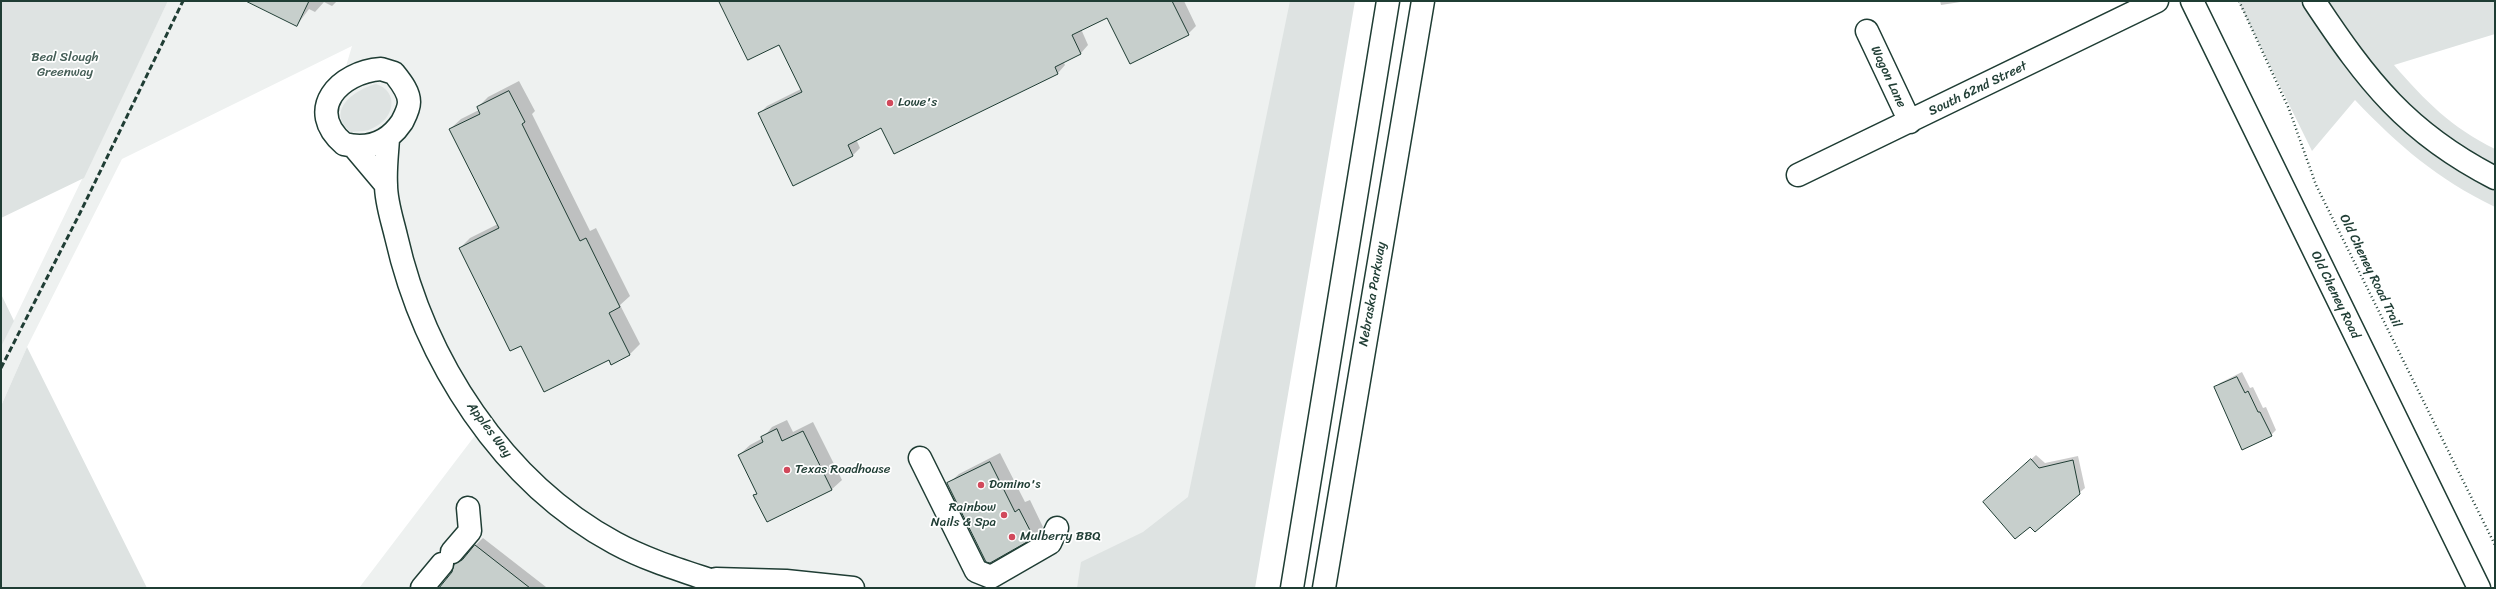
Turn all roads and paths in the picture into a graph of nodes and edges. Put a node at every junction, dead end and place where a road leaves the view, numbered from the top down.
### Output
1 (1388, 1) edge
2 (1423, 1) edge
3 (2157, 1) edge
4 (2192, 1) edge
5 (2239, 1) edge
6 (2314, 1) edge
7 (1867, 31) dead end
8 (1910, 122) junction
9 (388, 138) junction
10 (354, 147) junction
11 (1798, 175) dead end
12 (2495, 178) edge
13 (386, 185) junction
14 (920, 458) dead end
15 (468, 508) dead end
16 (1057, 528) dead end
17 (2495, 545) edge
18 (707, 578) junction
19 (422, 588) edge
20 (734, 588) edge
21 (853, 588) edge
22 (1292, 588) edge
23 (1324, 588) edge
24 (2479, 588) edge

1 - 22 main road
2 - 23 main road, Nebraska Parkway
3 - 8 main road, South 62nd Street
4 - 24 main road, Old Cheney Road
5 - 17 path, Old Cheney Road Trail
6 - 12 main road
7 - 8 main road, Wagon Lane
8 - 11 main road, South 62nd Street
9 - 10 main road
9 - 10 main road
9 - 13 main road, Apples Way
10 - 13 main road, Apples Way
13 - 18 main road, Apples Way
14 - 16 main road
15 - 19 main road
18 - 20 main road, Apples Way
18 - 21 main road, Apples Way

